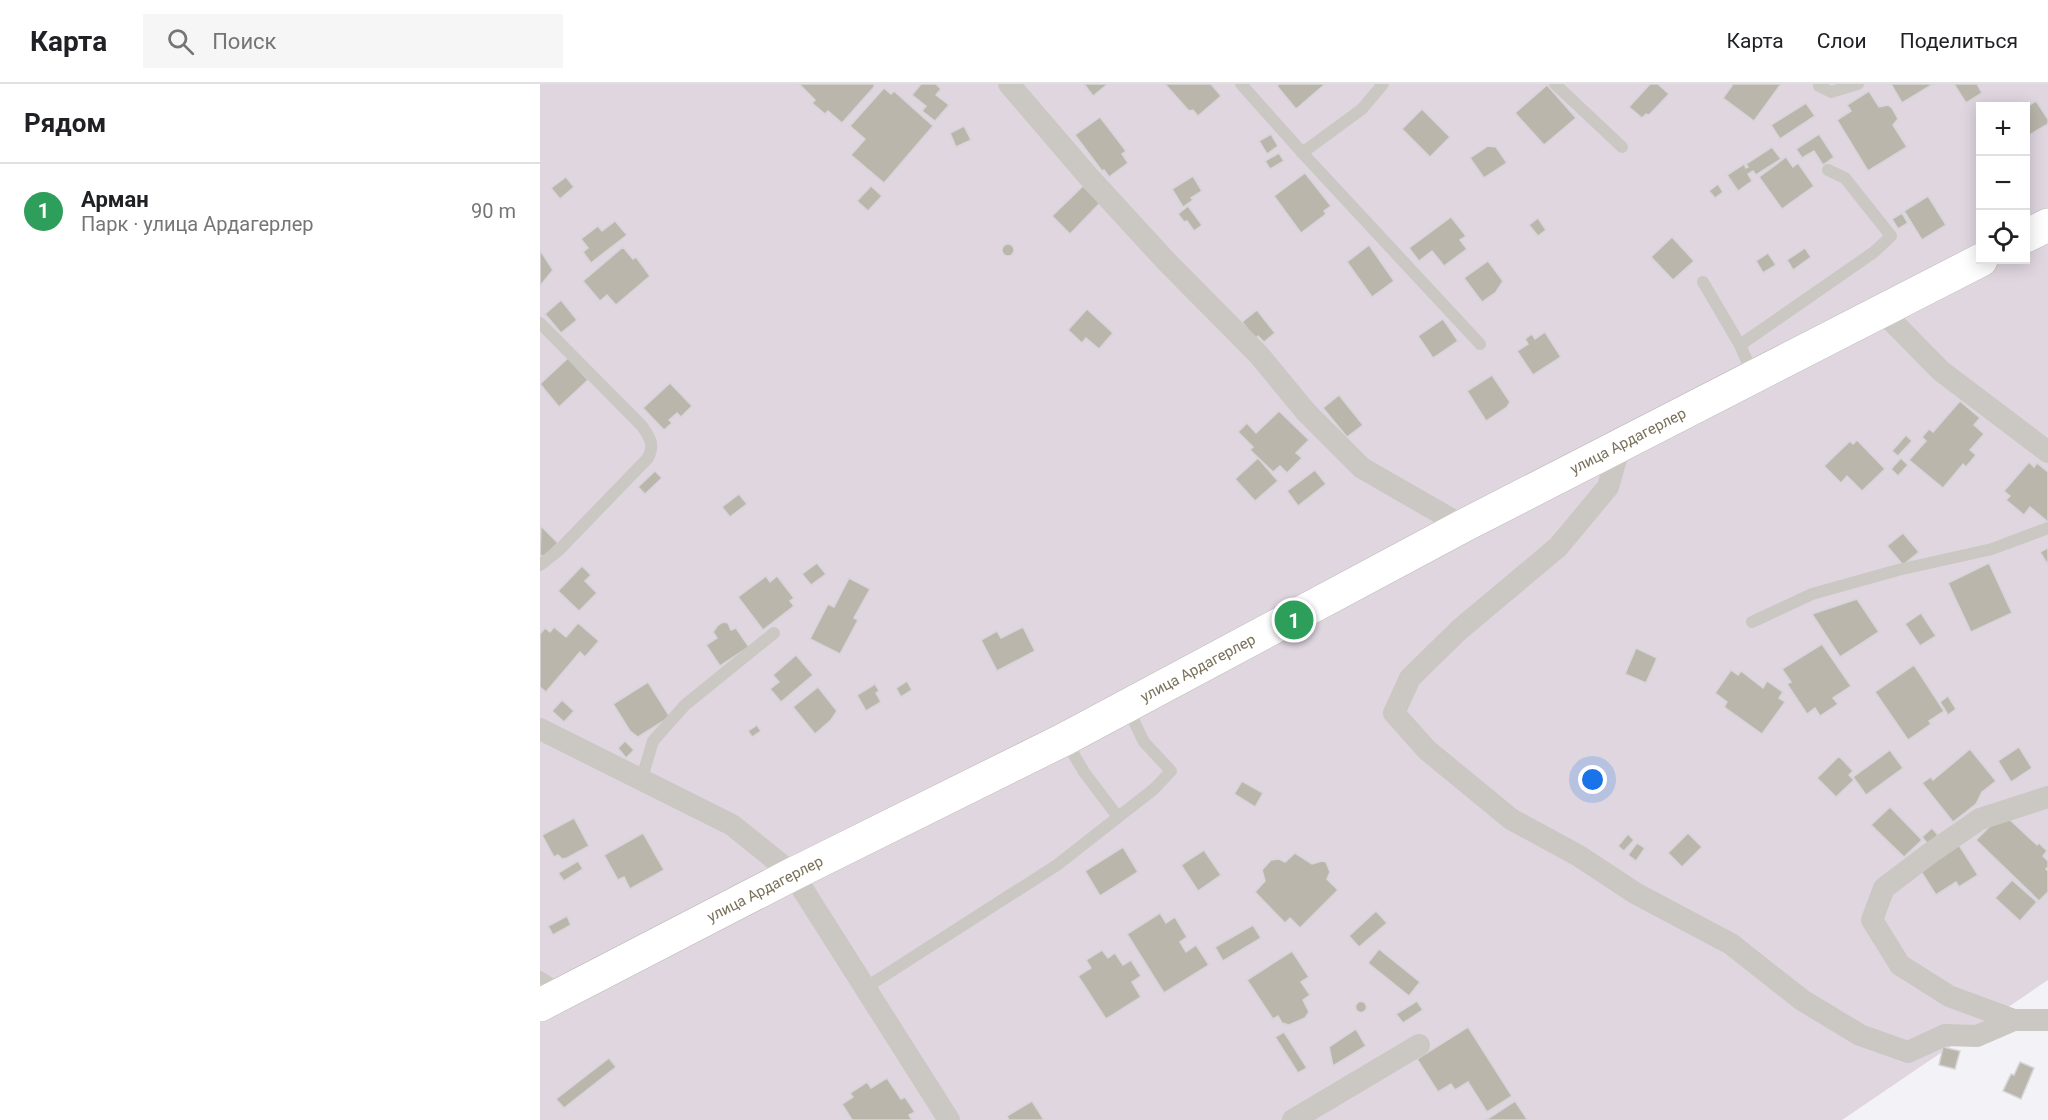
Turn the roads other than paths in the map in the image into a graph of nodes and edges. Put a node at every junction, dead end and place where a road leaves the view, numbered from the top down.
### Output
1 (1241, 84) edge
2 (1383, 84) edge
3 (1555, 84) edge
4 (1858, 84) edge
5 (1006, 85) edge
6 (1819, 86) dead end
7 (1622, 147) dead end
8 (1302, 153) junction
9 (1828, 170) dead end
10 (2048, 225) edge
11 (2030, 234) edge
12 (1976, 263) edge
13 (1702, 282) dead end
14 (1882, 311) junction
15 (540, 323) edge
16 (1480, 344) dead end
17 (1740, 345) junction
18 (1754, 377) junction
19 (1620, 445) junction
20 (2048, 452) edge
21 (1463, 525) junction
22 (2048, 528) edge
23 (540, 565) edge
24 (1752, 622) dead end
25 (774, 633) dead end
26 (1127, 707) junction
27 (540, 729) edge
28 (1065, 739) junction
29 (641, 781) junction
30 (2048, 797) edge
31 (1118, 817) junction
32 (793, 874) junction
33 (865, 988) junction
34 (548, 991) edge
35 (2014, 1020) junction
36 (2048, 1020) edge
37 (1419, 1045) dead end
38 (949, 1120) edge
39 (1293, 1120) edge

1 - 8 lane
2 - 8 lane
3 - 7 lane
4 - 6 lane
5 - 21 street
8 - 16 lane
9 - 17 lane
10 - 11 main road
12 - 14 main road, улица Ардагерлер
13 - 17 lane
14 - 18 main road, улица Ардагерлер
14 - 20 street
15 - 23 lane
17 - 18 lane
18 - 19 main road, улица Ардагерлер
19 - 21 main road, улица Ардагерлер
19 - 35 street
21 - 26 main road, улица Ардагерлер
22 - 24 lane
25 - 29 lane
26 - 28 main road, улица Ардагерлер
26 - 31 lane
27 - 29 street
28 - 31 lane
28 - 32 main road, улица Ардагерлер
29 - 32 street
30 - 35 street
31 - 33 lane
32 - 33 street
32 - 34 main road, улица Ардагерлер
33 - 38 street
35 - 36 street
37 - 39 street

